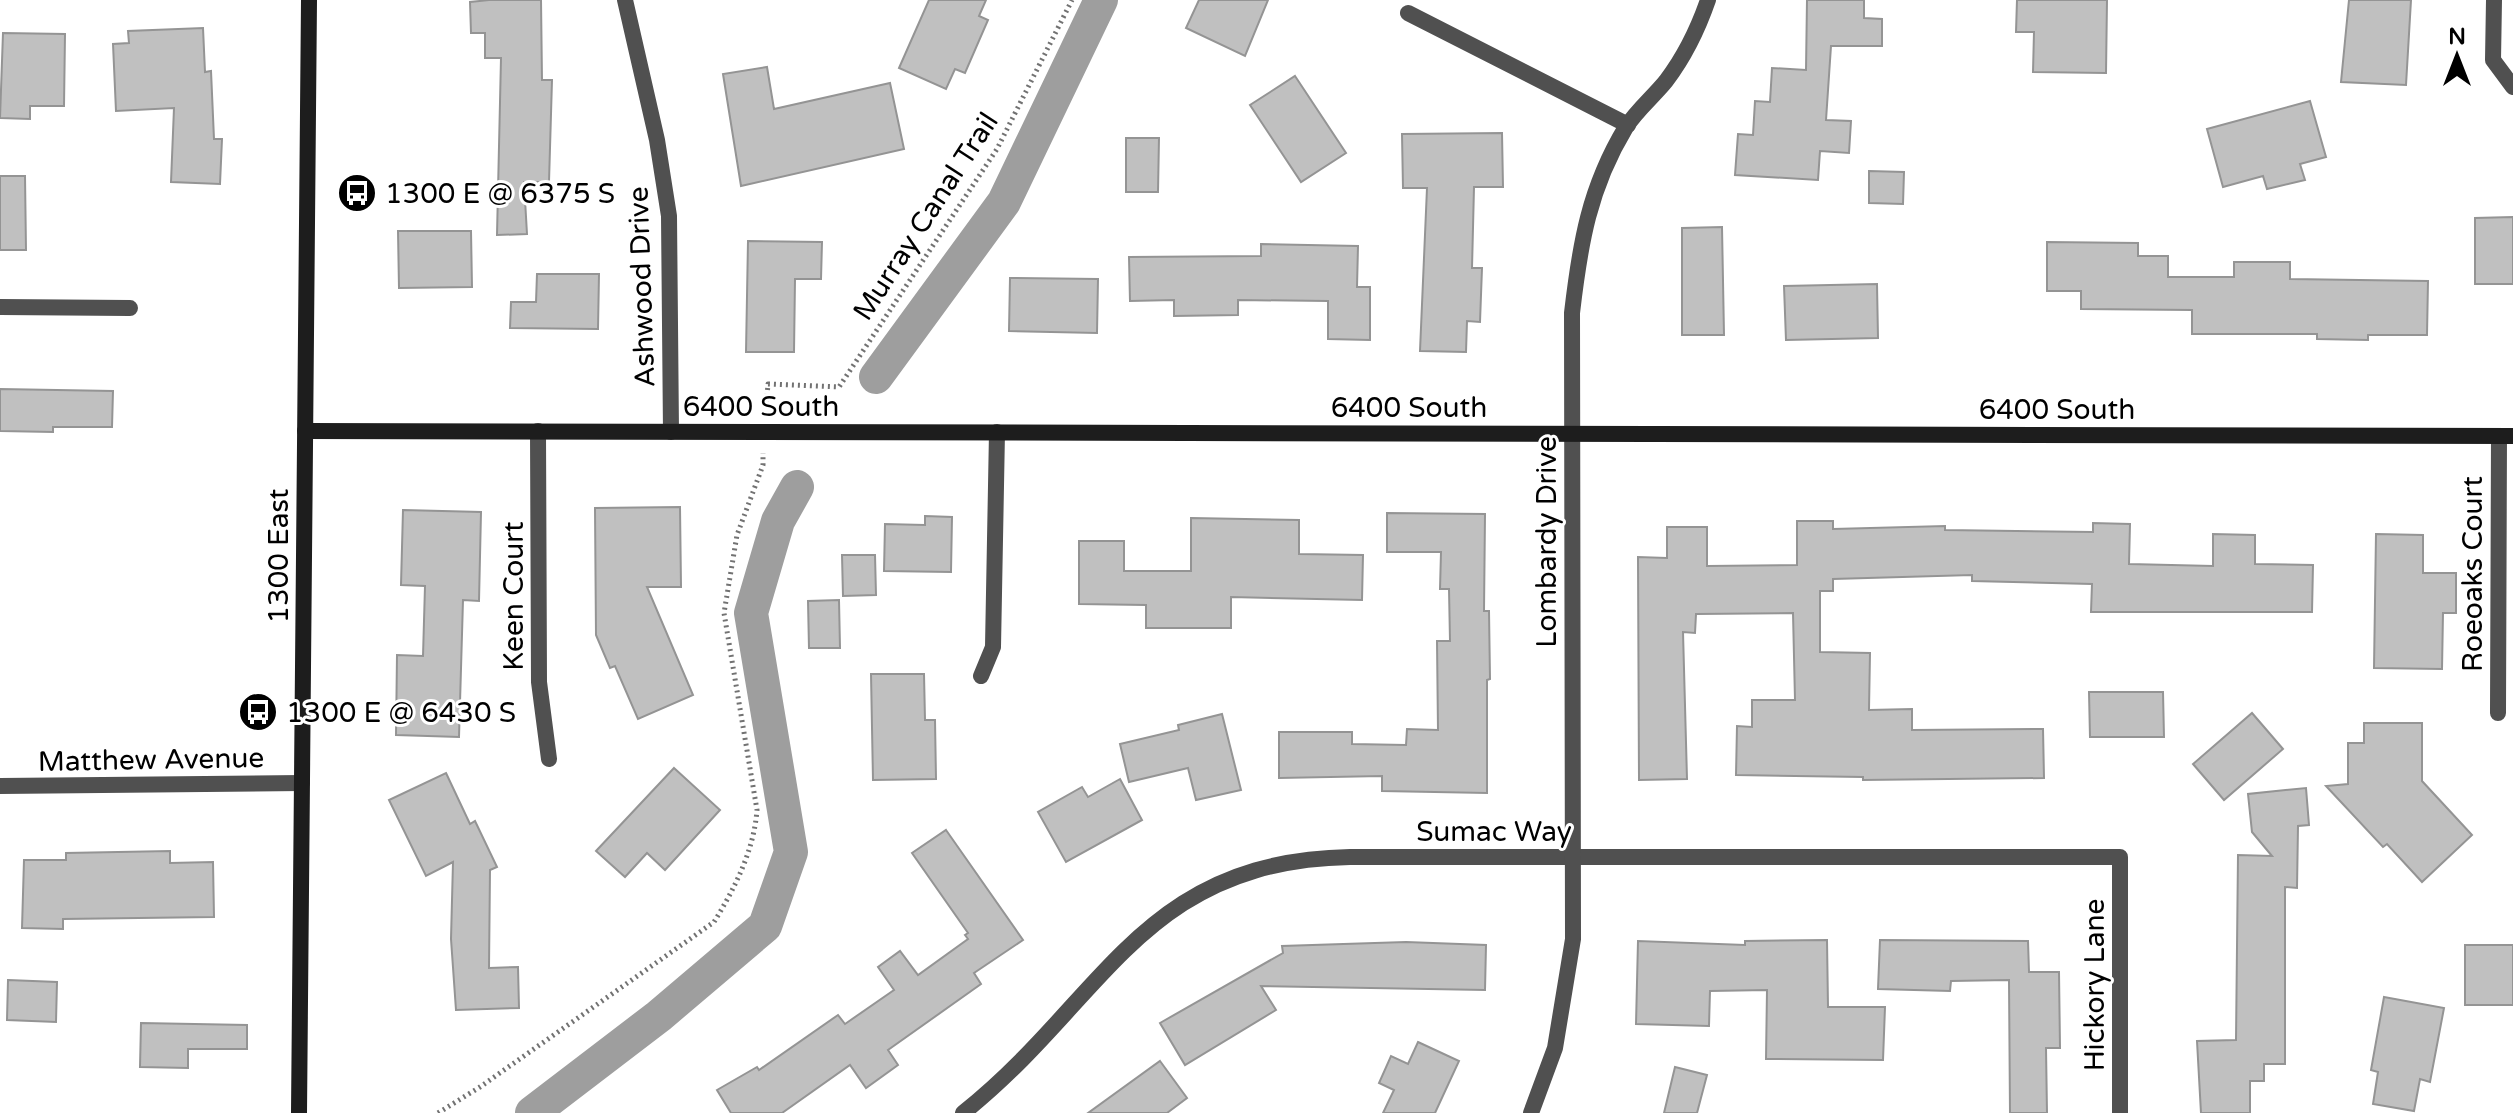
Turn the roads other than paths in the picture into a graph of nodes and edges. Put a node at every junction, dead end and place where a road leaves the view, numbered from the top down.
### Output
1 (309, 0) edge
2 (625, 0) edge
3 (1708, 0) edge
4 (2494, 0) edge
5 (1408, 13) dead end
6 (2513, 87) edge
7 (1628, 125) junction
8 (0, 307) edge
9 (130, 308) dead end
10 (305, 431) junction
11 (538, 431) junction
12 (671, 432) junction
13 (997, 432) junction
14 (1571, 434) junction
15 (2506, 436) edge
16 (981, 676) dead end
17 (2498, 713) dead end
18 (549, 759) dead end
19 (302, 783) junction
20 (0, 786) edge
21 (1576, 857) junction
22 (2120, 857) joint
23 (299, 1113) edge
24 (963, 1113) edge
25 (1531, 1113) edge
26 (2120, 1113) edge

1 - 10 street, 1300 East
2 - 12 street, Ashwood Drive
3 - 7 street, Lombardy Drive
4 - 6 street
5 - 7 street
7 - 14 street, Lombardy Drive
8 - 9 street
10 - 11 street, 6400 South
10 - 19 street, 1300 East
11 - 12 street, 6400 South
11 - 18 street, Keen Court
12 - 13 street, 6400 South
13 - 14 street, 6400 South
13 - 16 street
14 - 15 street, 6400 South
14 - 21 street, Lombardy Drive
15 - 17 street, Roeoaks Court
19 - 20 street, Matthew Avenue
19 - 23 street, 1300 East
21 - 22 street, Sumac Way
21 - 24 street, Sumac Way
21 - 25 street, Lombardy Drive
22 - 26 street, Hickory Lane

